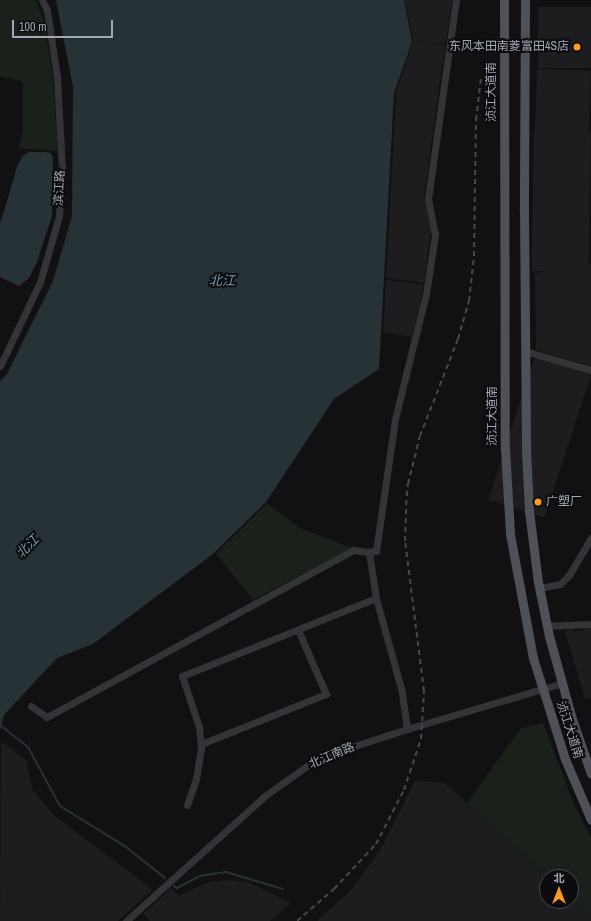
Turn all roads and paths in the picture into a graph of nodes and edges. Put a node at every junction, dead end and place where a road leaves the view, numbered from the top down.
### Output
1 (42, 0) edge
2 (456, 0) edge
3 (504, 0) edge
4 (525, 0) edge
5 (525, 351) junction
6 (0, 366) edge
7 (591, 370) edge
8 (591, 538) edge
9 (369, 552) junction
10 (540, 588) junction
11 (376, 598) junction
12 (591, 624) edge
13 (547, 626) junction
14 (298, 630) junction
15 (562, 682) junction
16 (543, 688) junction
17 (31, 706) dead end
18 (407, 729) junction
19 (201, 744) junction
20 (591, 774) edge
21 (187, 805) dead end
22 (591, 820) edge
23 (126, 921) edge

1 - 6 street, 滨江路
2 - 9 street
3 - 16 main road, 浈江大道南
4 - 5 main road, 浈江大道南
5 - 7 street
5 - 10 main road, 浈江大道南
8 - 10 street
9 - 11 street
9 - 17 street
10 - 13 main road, 浈江大道南
11 - 14 street
11 - 18 street
12 - 13 street
13 - 15 main road, 浈江大道南
14 - 19 street
14 - 19 street
15 - 16 street, 北江南路
15 - 20 main road, 浈江大道南
16 - 18 street, 北江南路
16 - 22 main road, 浈江大道南
18 - 23 street, 北江南路
19 - 21 street

